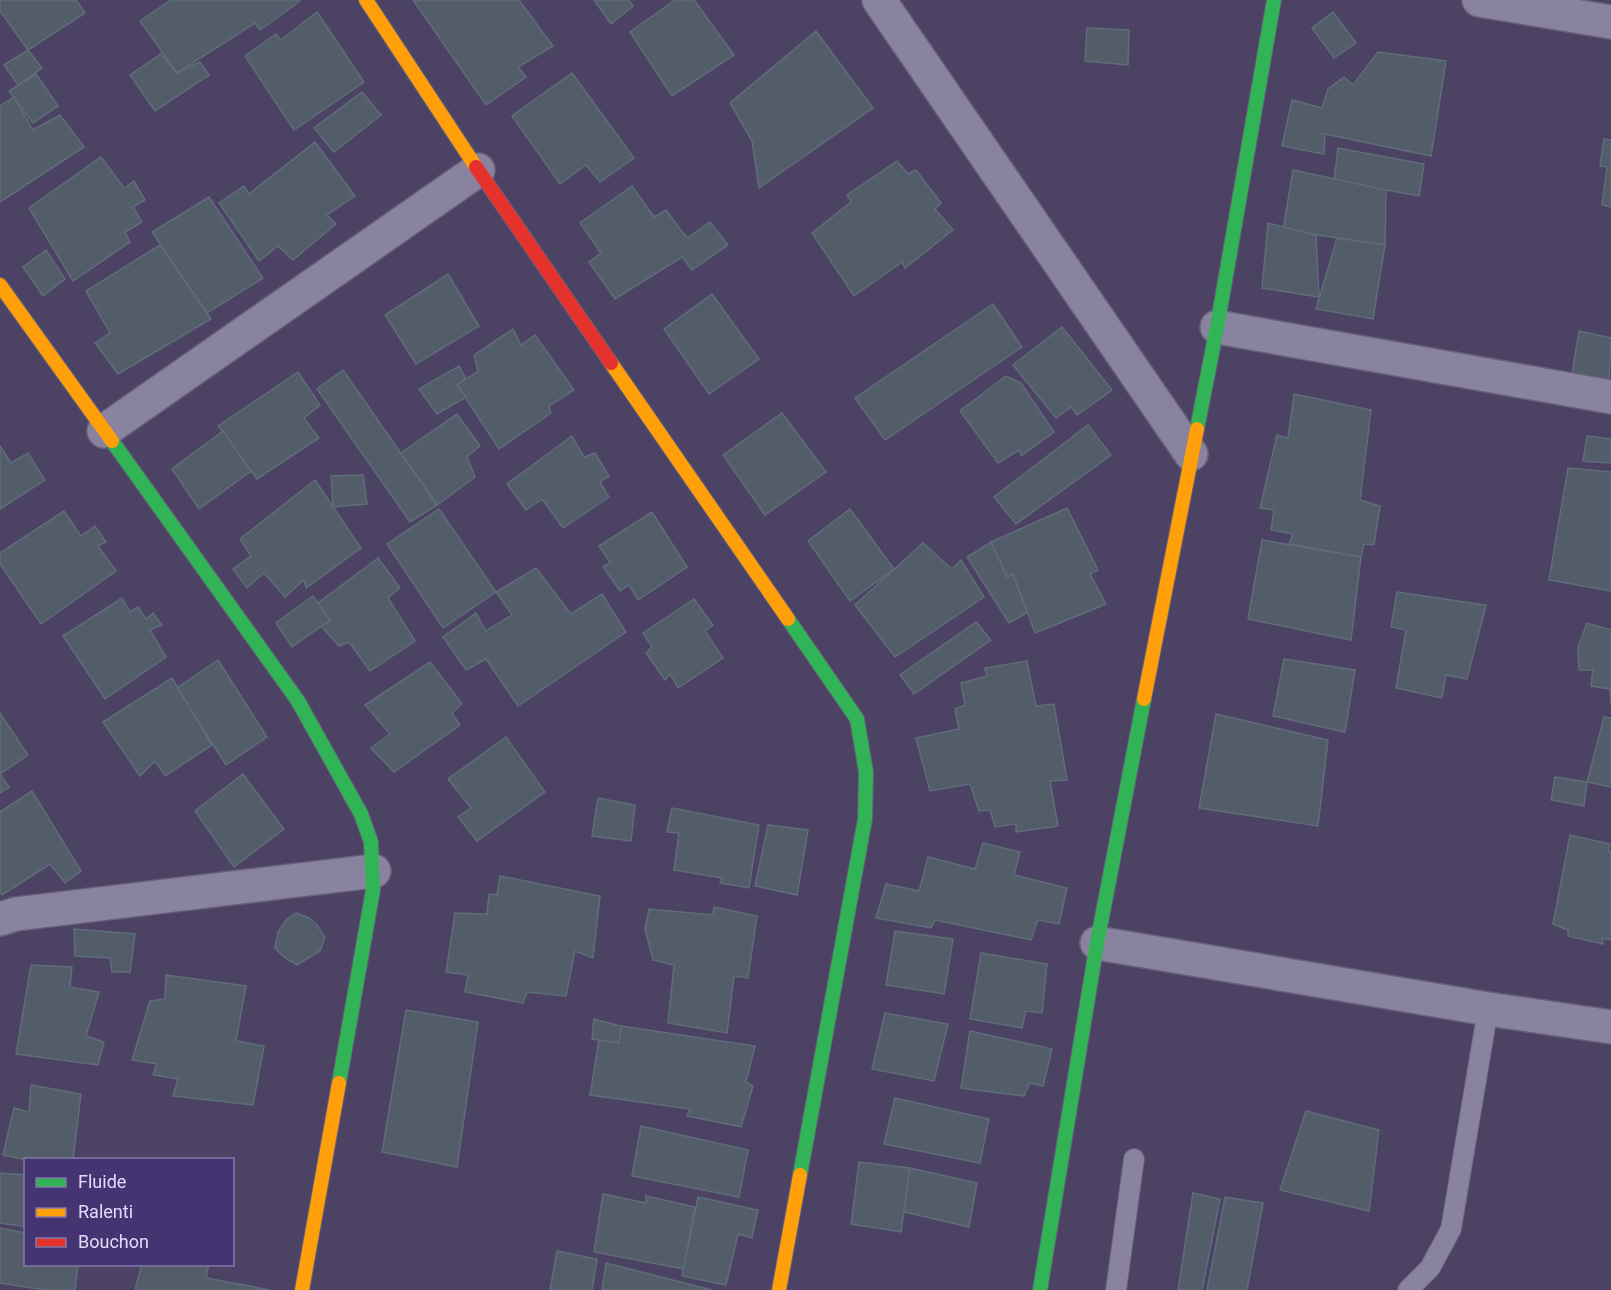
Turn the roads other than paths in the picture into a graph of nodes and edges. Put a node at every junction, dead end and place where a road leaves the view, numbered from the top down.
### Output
1 (366, 0) edge
2 (879, 0) edge
3 (1274, 0) edge
4 (1479, 0) edge
5 (1611, 22) edge
6 (478, 170) junction
7 (0, 285) edge
8 (1217, 327) junction
9 (1611, 397) edge
10 (104, 431) junction
11 (1191, 454) junction
12 (374, 871) junction
13 (0, 919) edge
14 (1097, 943) junction
15 (1488, 1009) junction
16 (1611, 1027) edge
17 (1134, 1159) dead end
18 (302, 1290) edge
19 (779, 1290) edge
20 (1040, 1290) edge
21 (1116, 1290) edge
22 (1408, 1290) edge

1 - 6 street
2 - 11 street
3 - 8 street
4 - 5 street
6 - 10 street
6 - 19 street
7 - 10 street
8 - 9 street
8 - 11 street
10 - 12 street
11 - 14 street
12 - 13 street
12 - 18 street
14 - 15 street
14 - 20 street
15 - 16 street
15 - 22 lane
17 - 21 lane

